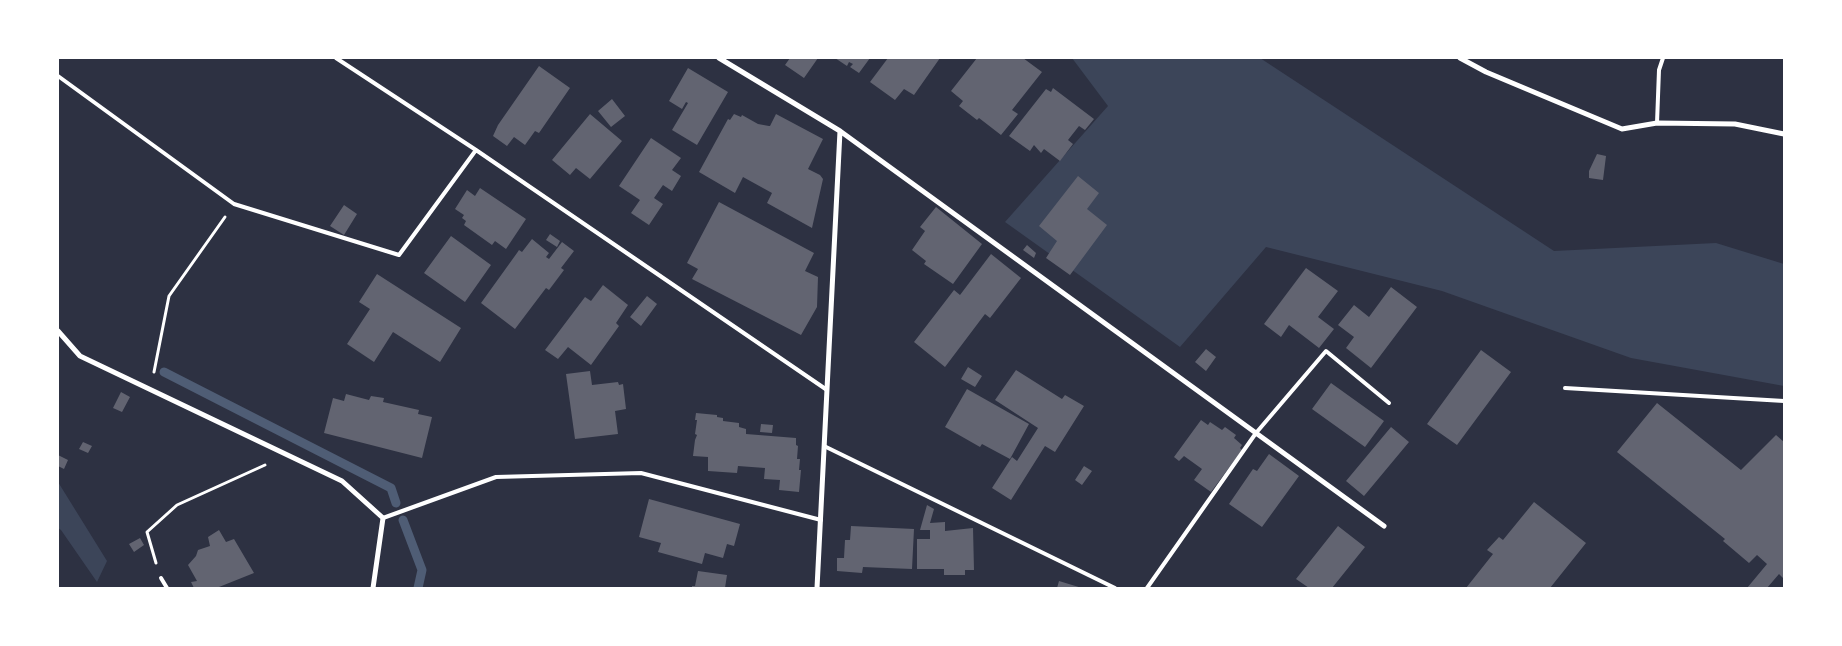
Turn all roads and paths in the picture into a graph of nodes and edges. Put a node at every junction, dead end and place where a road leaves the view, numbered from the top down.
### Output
1 (336, 58) edge
2 (720, 58) edge
3 (1460, 58) edge
4 (1663, 58) edge
5 (58, 76) edge
6 (1657, 123) junction
7 (840, 131) junction
8 (1784, 134) edge
9 (476, 150) junction
10 (234, 204) junction
11 (58, 331) edge
12 (1565, 388) dead end
13 (151, 390) junction
14 (827, 390) junction
15 (1784, 401) edge
16 (1389, 403) dead end
17 (1256, 433) junction
18 (824, 446) junction
19 (288, 455) junction
20 (383, 518) junction
21 (821, 520) junction
22 (1384, 526) dead end
23 (161, 578) joint
24 (1106, 583) junction
25 (167, 588) edge
26 (373, 588) edge
27 (817, 588) edge
28 (1104, 588) edge
29 (1115, 588) edge
30 (1147, 588) edge

1 - 9 lane
2 - 7 street
3 - 6 street
4 - 6 lane
5 - 10 lane
6 - 8 street
7 - 14 street
7 - 17 street
9 - 10 lane
9 - 14 lane
10 - 13 path
11 - 13 street
12 - 15 lane
13 - 19 street
14 - 18 street
16 - 17 lane
17 - 22 street
17 - 30 lane
18 - 21 street
18 - 24 lane
19 - 20 street
19 - 23 path
20 - 21 lane
20 - 26 street
21 - 27 street
23 - 25 lane
24 - 28 lane
24 - 29 lane

